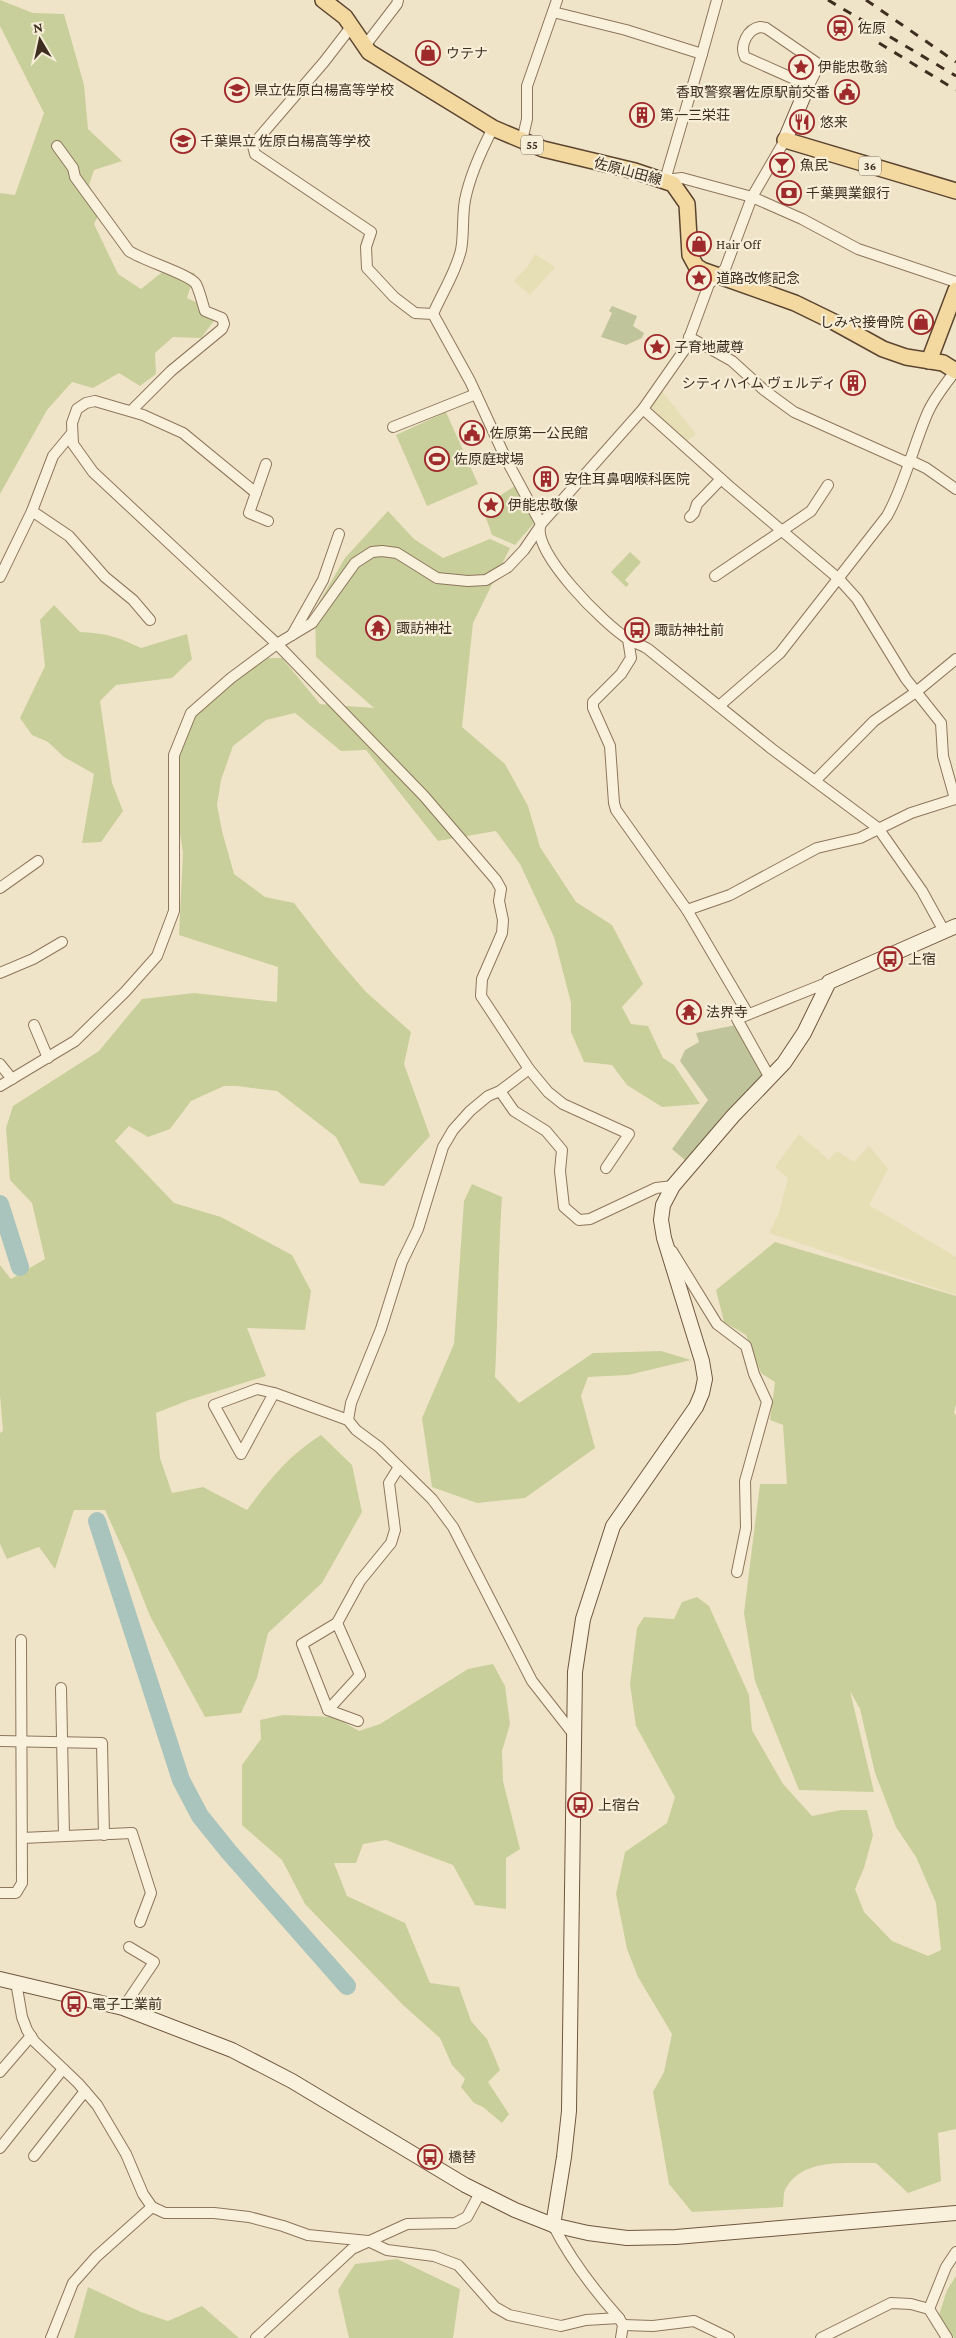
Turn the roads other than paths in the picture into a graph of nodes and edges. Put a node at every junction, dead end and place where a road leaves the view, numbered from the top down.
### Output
1 (323, 0) edge
2 (398, 0) edge
3 (557, 0) edge
4 (717, 0) edge
5 (553, 12) junction
6 (351, 27) junction
7 (364, 47) junction
8 (702, 54) junction
9 (814, 75) junction
10 (794, 78) junction
11 (804, 95) junction
12 (493, 128) junction
13 (785, 140) junction
14 (522, 141) junction
15 (57, 146) dead end
16 (665, 180) junction
17 (956, 191) edge
18 (752, 197) junction
19 (717, 277) junction
20 (956, 282) edge
21 (956, 290) edge
22 (432, 314) junction
23 (689, 337) junction
24 (929, 361) junction
25 (956, 371) edge
26 (476, 394) junction
27 (643, 409) junction
28 (131, 411) junction
29 (393, 427) dead end
30 (72, 433) junction
31 (908, 462) junction
32 (266, 464) dead end
33 (721, 479) junction
34 (828, 485) dead end
35 (956, 489) edge
36 (256, 493) junction
37 (32, 511) junction
38 (690, 517) dead end
39 (268, 521) dead end
40 (540, 526) junction
41 (782, 529) junction
42 (339, 534) dead end
43 (716, 576) dead end
44 (0, 577) edge
45 (839, 579) junction
46 (150, 620) dead end
47 (291, 637) junction
48 (628, 639) junction
49 (277, 644) junction
50 (956, 659) edge
51 (916, 692) junction
52 (719, 706) junction
53 (815, 781) junction
54 (878, 828) junction
55 (38, 861) dead end
56 (0, 888) edge
57 (686, 910) junction
58 (950, 928) edge
59 (62, 942) dead end
60 (0, 973) edge
61 (829, 982) junction
62 (748, 1014) junction
63 (34, 1026) dead end
64 (48, 1058) junction
65 (0, 1064) edge
66 (530, 1069) junction
67 (770, 1078) junction
68 (12, 1079) junction
69 (0, 1086) edge
70 (500, 1092) junction
71 (606, 1168) dead end
72 (673, 1186) junction
73 (664, 1238) junction
74 (274, 1393) junction
75 (348, 1420) junction
76 (399, 1467) junction
77 (737, 1572) dead end
78 (338, 1623) junction
79 (21, 1640) dead end
80 (61, 1688) dead end
81 (328, 1710) junction
82 (358, 1722) dead end
83 (575, 1736) junction
84 (0, 1741) edge
85 (21, 1742) junction
86 (62, 1742) junction
87 (104, 1835) junction
88 (64, 1836) junction
89 (22, 1838) junction
90 (0, 1893) edge
91 (140, 1922) dead end
92 (129, 1946) dead end
93 (0, 1979) edge
94 (16, 1982) junction
95 (123, 2008) junction
96 (31, 2036) junction
97 (63, 2069) junction
98 (0, 2072) edge
99 (85, 2091) junction
100 (0, 2148) edge
101 (34, 2156) dead end
102 (480, 2193) junction
103 (152, 2207) junction
104 (956, 2213) edge
105 (554, 2225) junction
106 (368, 2241) junction
107 (956, 2252) edge
108 (929, 2309) junction
109 (621, 2322) junction
110 (52, 2338) edge
111 (256, 2338) edge
112 (621, 2338) edge
113 (729, 2338) edge
114 (821, 2338) edge
115 (947, 2338) edge

1 - 6 main road, 佐原山田線 / 55
2 - 7 street
3 - 5 street
4 - 8 street
5 - 8 street
5 - 14 street
6 - 7 main road, 佐原山田線 / 55
6 - 22 street
7 - 12 main road, 佐原山田線 / 55
8 - 16 street
9 - 10 street
9 - 10 street
9 - 11 street
10 - 11 street
11 - 13 street
12 - 14 main road, 佐原山田線 / 55
12 - 22 street
13 - 17 main road, 36
13 - 18 street
14 - 16 main road, 佐原山田線 / 55
15 - 28 street
16 - 18 street
16 - 19 main road, 佐原山田線
18 - 19 street
18 - 20 street
19 - 23 street
19 - 24 main road, 佐原山田線
21 - 24 main road
22 - 26 street
23 - 27 street
23 - 31 street
24 - 25 main road, 佐原山田線
25 - 31 street
26 - 29 street
26 - 40 street
27 - 33 street
27 - 40 street
28 - 30 street
28 - 36 street
30 - 37 street
30 - 49 street
31 - 35 street
31 - 45 street
32 - 36 street
33 - 38 street
33 - 41 street
34 - 41 street
36 - 39 street
37 - 44 street
37 - 46 street
40 - 47 street
40 - 48 street
41 - 43 street
41 - 45 street
42 - 47 street
45 - 51 street
45 - 52 street
47 - 49 street
48 - 52 street
48 - 57 street
49 - 64 street
49 - 66 street
50 - 51 street
51 - 53 street
51 - 54 street
52 - 53 street
53 - 54 street
54 - 57 street
54 - 58 street
55 - 56 street
57 - 62 street
58 - 61 street
59 - 60 street
61 - 62 street
61 - 67 street
62 - 67 street
63 - 64 street
64 - 68 street
65 - 68 street
66 - 70 street
66 - 71 street
67 - 72 street
68 - 69 street
70 - 72 street
70 - 75 street
72 - 73 street
73 - 77 street
73 - 83 street
74 - 74 street
74 - 75 street
75 - 76 street
76 - 78 street
76 - 83 street
78 - 81 street
78 - 81 street
79 - 85 street
80 - 86 street
81 - 82 street
83 - 105 street
84 - 85 street
85 - 86 street
85 - 89 street
86 - 87 street
86 - 88 street
87 - 88 street
87 - 91 street
88 - 89 street
89 - 90 street
92 - 95 street
93 - 94 street
94 - 95 street
94 - 96 street
95 - 102 street
96 - 97 street
96 - 98 street
97 - 99 street
97 - 100 street
99 - 101 street
99 - 103 street
102 - 105 street
102 - 106 street
103 - 106 street
103 - 110 street
104 - 105 street
105 - 109 street
106 - 109 street
106 - 111 street
107 - 108 street
108 - 114 street
108 - 115 street
109 - 112 street
109 - 113 street

